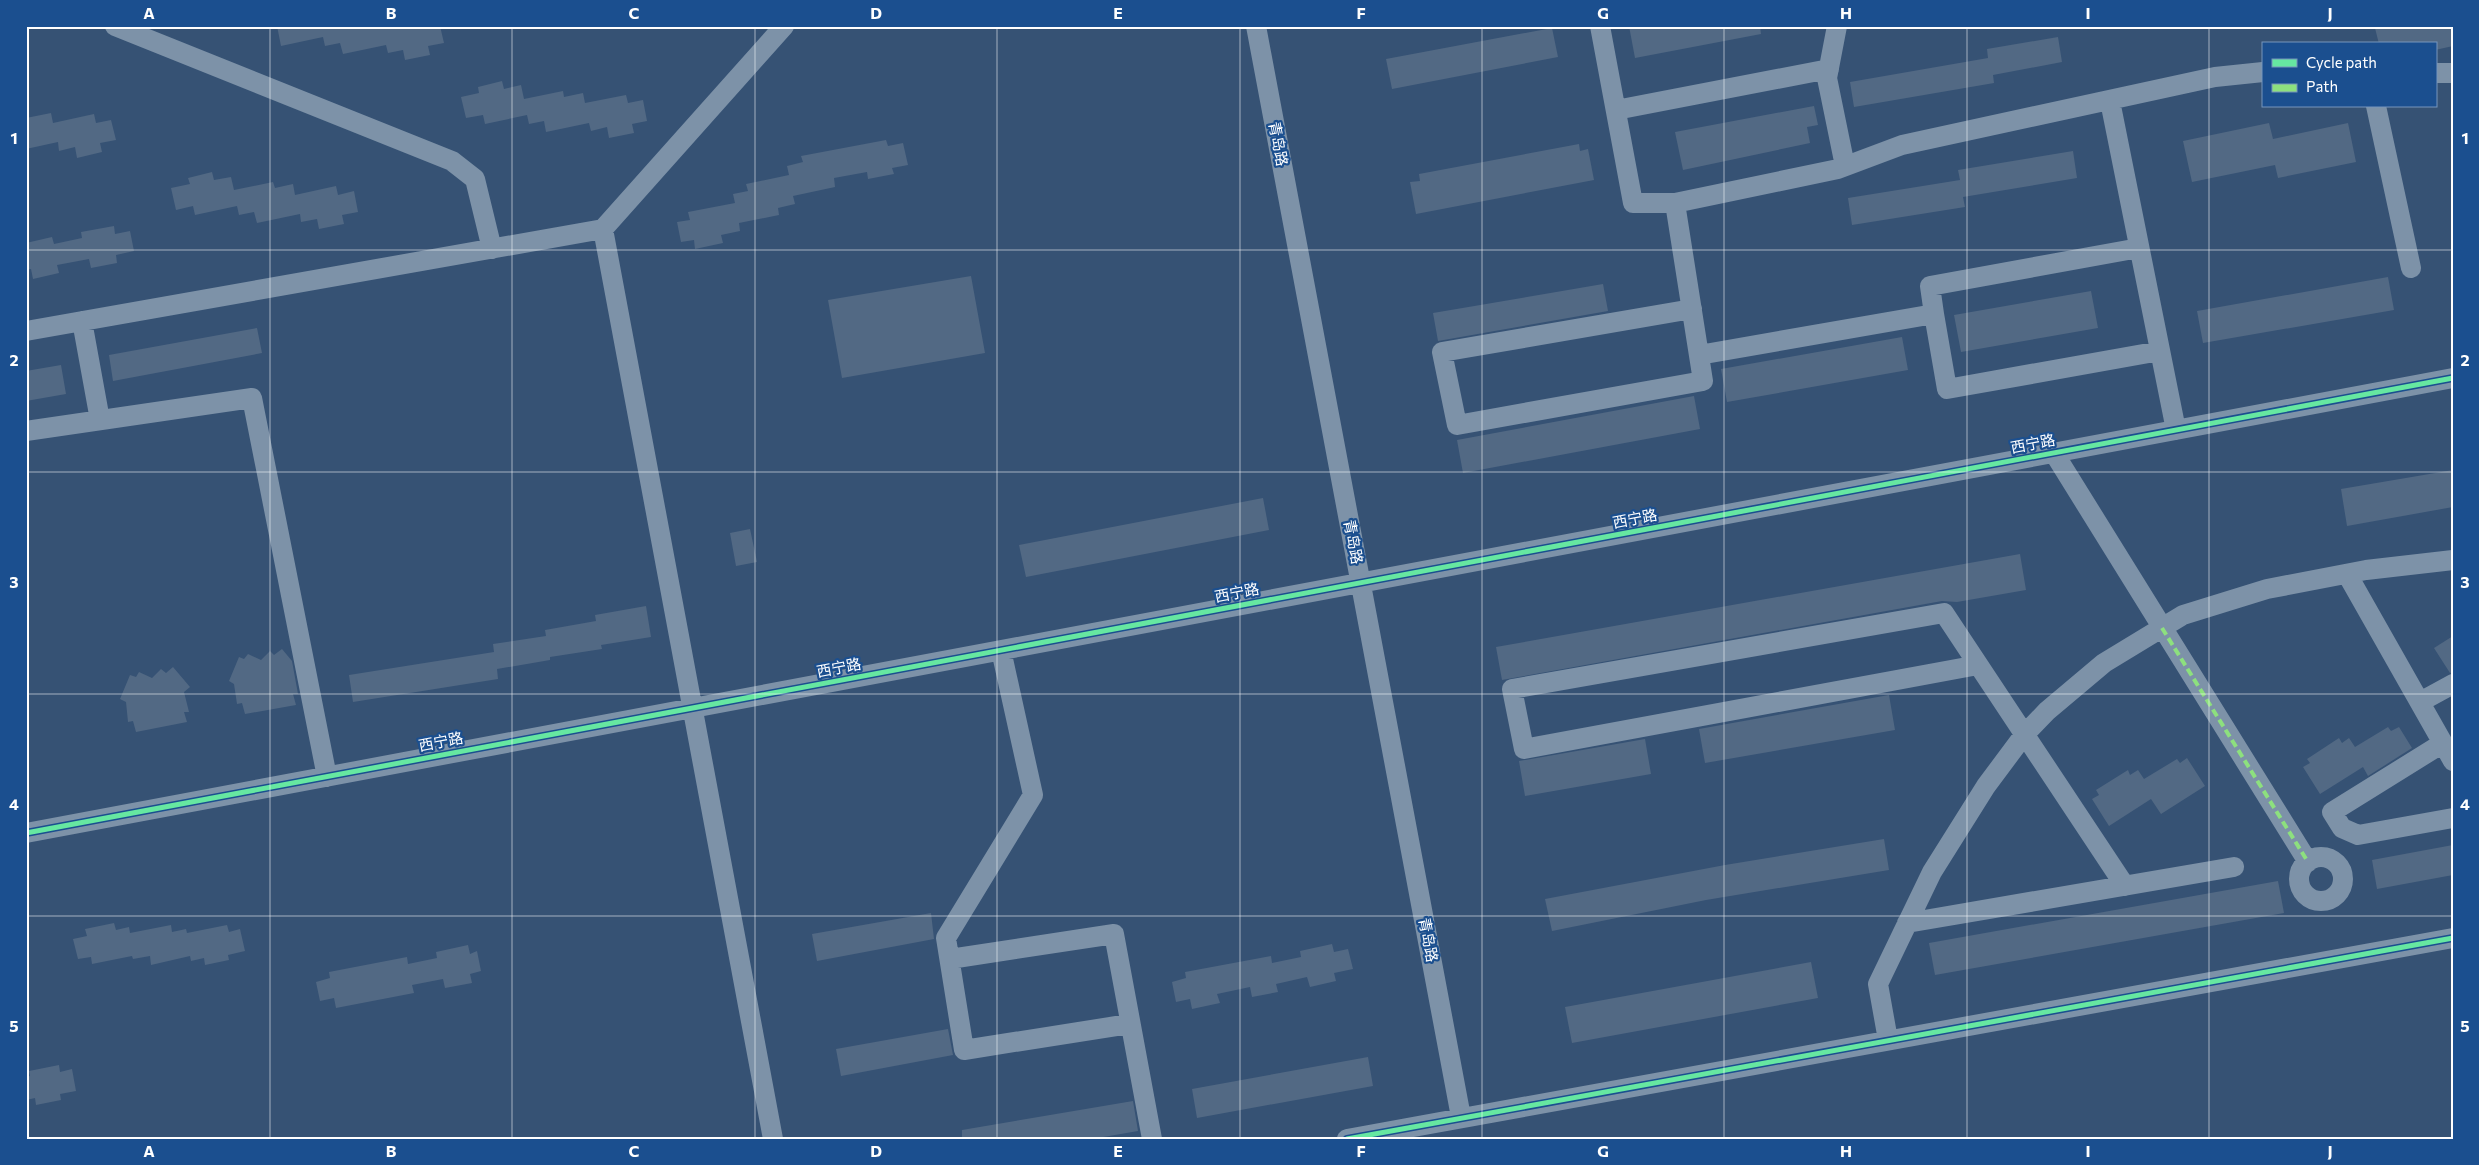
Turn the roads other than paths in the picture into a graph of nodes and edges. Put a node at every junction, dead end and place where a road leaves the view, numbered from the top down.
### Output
1 (114, 26) edge
2 (784, 26) edge
3 (1256, 26) edge
4 (1600, 26) edge
5 (1837, 26) edge
6 (1829, 69) junction
7 (2262, 72) edge
8 (2436, 73) edge
9 (2453, 73) edge
10 (2110, 101) junction
11 (2376, 108) edge
12 (1616, 110) junction
13 (1845, 166) junction
14 (1675, 203) junction
15 (603, 229) junction
16 (2139, 248) junction
17 (492, 249) junction
18 (2411, 268) dead end
19 (1692, 309) junction
20 (1934, 314) junction
21 (82, 321) junction
22 (26, 331) edge
23 (2160, 351) junction
24 (1699, 356) junction
25 (2453, 378) edge
26 (100, 420) junction
27 (2176, 430) junction
28 (26, 431) edge
29 (2054, 453) junction
30 (2453, 560) edge
31 (2347, 574) junction
32 (1361, 583) junction
33 (2162, 628) junction
34 (1001, 650) junction
35 (1978, 665) junction
36 (2453, 684) edge
37 (2420, 702) junction
38 (693, 708) junction
39 (2024, 735) junction
40 (2448, 752) edge
41 (327, 777) junction
42 (2453, 818) edge
43 (26, 833) edge
44 (2308, 862) dead end
45 (2234, 867) dead end
46 (2125, 886) junction
47 (1907, 923) junction
48 (2453, 938) edge
49 (950, 959) junction
50 (1129, 1024) junction
51 (1888, 1040) junction
52 (1461, 1117) junction
53 (773, 1139) edge
54 (1152, 1139) edge
55 (1347, 1139) edge

1 - 17 street
2 - 15 street
3 - 32 street, 青岛路
4 - 12 street
5 - 6 street
6 - 12 street
6 - 13 street
7 - 10 street
8 - 9 street
10 - 13 street
10 - 16 street
11 - 18 street
12 - 14 street
13 - 14 street
14 - 19 street
15 - 17 street
15 - 38 street
16 - 20 street
16 - 23 street
17 - 21 street
19 - 24 street
19 - 24 street
20 - 23 street
20 - 24 street
21 - 22 street
21 - 26 street
23 - 27 street
25 - 27 street, 西宁路
26 - 28 street
26 - 41 street
27 - 29 street, 西宁路
29 - 32 street, 西宁路
29 - 33 street
30 - 31 street
31 - 33 street
31 - 37 street
32 - 34 street, 西宁路
32 - 52 street, 青岛路
33 - 39 street
33 - 44 street
34 - 38 street, 西宁路
34 - 49 street
35 - 35 street
35 - 39 street
36 - 37 street
37 - 40 street
38 - 41 street, 西宁路
38 - 53 street
39 - 46 street
39 - 47 street
40 - 42 street
41 - 43 street, 西宁路
45 - 46 street
46 - 47 street
47 - 51 street
48 - 51 street
49 - 50 street
49 - 50 street
50 - 54 street
51 - 52 street
52 - 55 street

